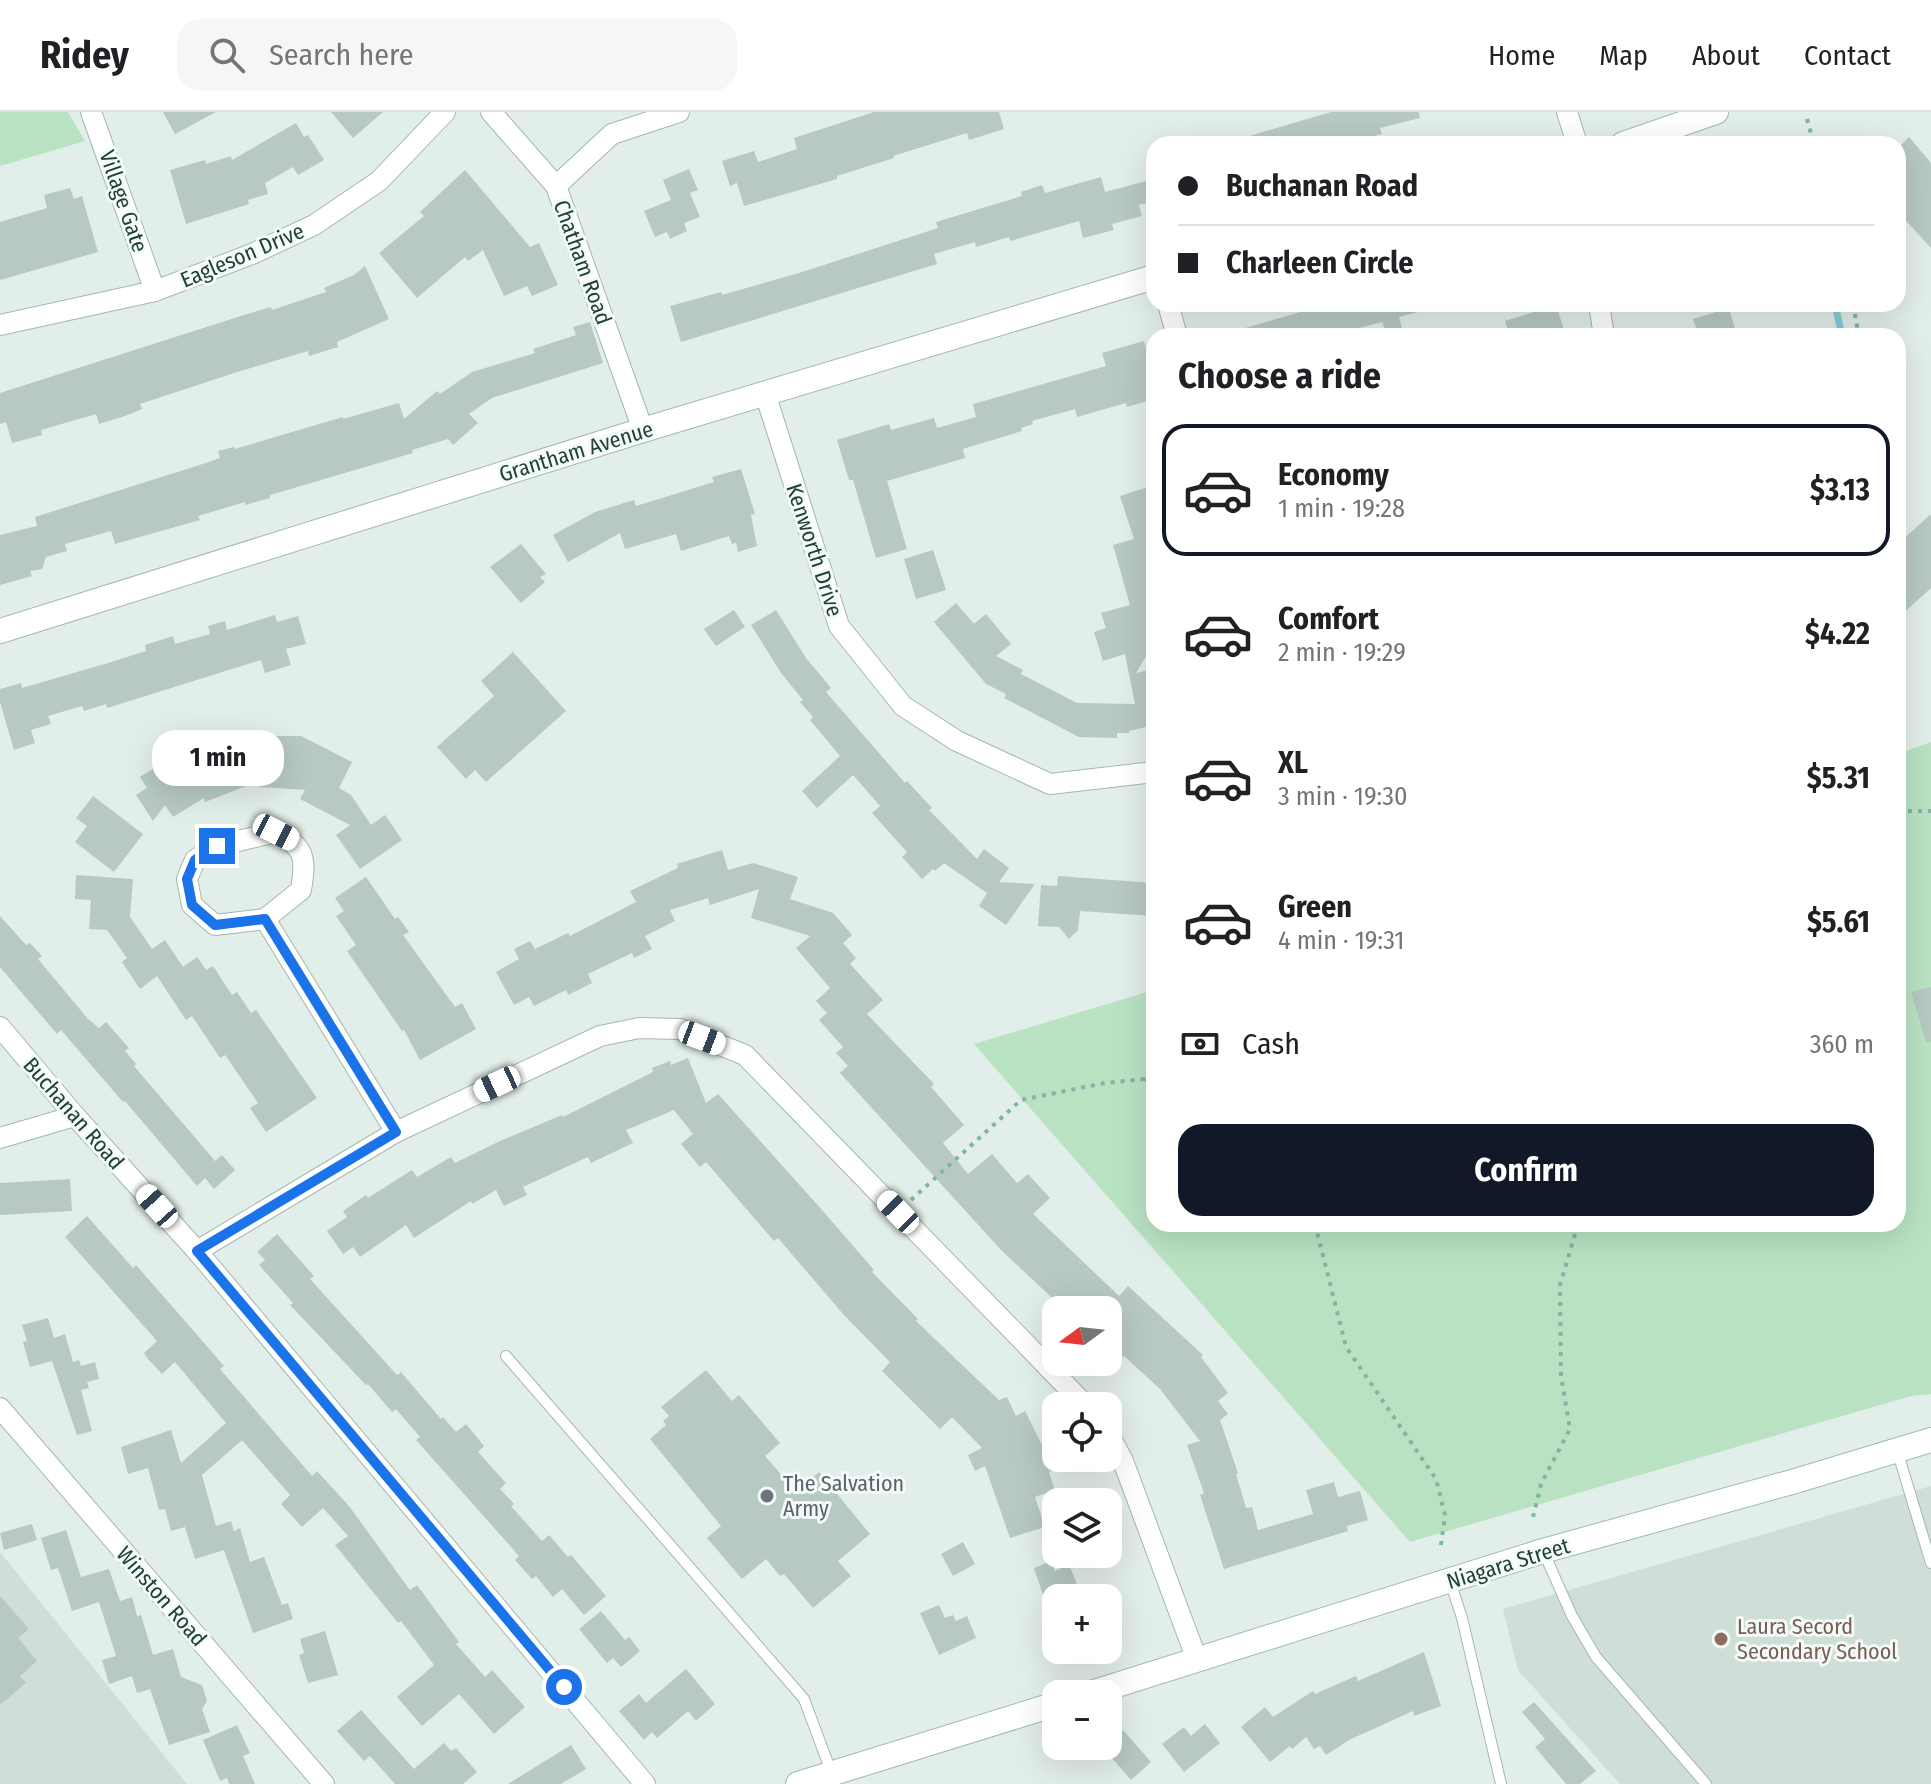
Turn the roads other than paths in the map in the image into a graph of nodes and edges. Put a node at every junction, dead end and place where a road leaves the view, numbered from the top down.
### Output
1 (91, 112) edge
2 (445, 112) edge
3 (491, 112) edge
4 (679, 112) edge
5 (1567, 112) edge
6 (1716, 112) edge
7 (1574, 136) edge
8 (1646, 136) edge
9 (556, 186) junction
10 (1146, 279) edge
11 (155, 291) junction
12 (0, 325) edge
13 (765, 393) junction
14 (643, 430) junction
15 (0, 631) edge
16 (1146, 773) edge
17 (265, 919) junction
18 (0, 1027) edge
19 (75, 1116) junction
20 (396, 1132) junction
21 (0, 1138) edge
22 (197, 1251) junction
23 (506, 1356) dead end
24 (1072, 1392) edge
25 (0, 1408) edge
26 (1931, 1440) edge
27 (1897, 1450) junction
28 (1122, 1459) edge
29 (1543, 1551) junction
30 (1931, 1563) edge
31 (1450, 1581) junction
32 (1197, 1660) junction
33 (1122, 1683) edge
34 (1042, 1708) edge
35 (832, 1774) junction
36 (324, 1784) edge
37 (645, 1784) edge
38 (798, 1784) edge
39 (1501, 1784) edge
40 (1706, 1784) edge

1 - 11 street, Village Gate
2 - 11 street, Eagleson Drive
3 - 9 street, Chatham Road
4 - 9 street
5 - 7 street
6 - 8 street
9 - 14 street, Chatham Road
10 - 13 street, Grantham Avenue
11 - 12 street, Eagleson Drive
13 - 14 street, Grantham Avenue
13 - 16 street, Kenworth Drive
14 - 15 street, Grantham Avenue
17 - 17 street
17 - 20 street
18 - 19 street, Buchanan Road
19 - 21 street
19 - 22 street, Buchanan Road
20 - 22 street
20 - 24 street
22 - 37 street, Buchanan Road
23 - 35 lane
25 - 36 street, Winston Road
26 - 27 street, Niagara Street
27 - 29 street, Niagara Street
27 - 30 lane
28 - 32 street
29 - 31 street, Niagara Street
29 - 40 lane
31 - 32 street, Niagara Street
31 - 39 lane
32 - 33 street, Niagara Street
34 - 35 street
35 - 38 street

